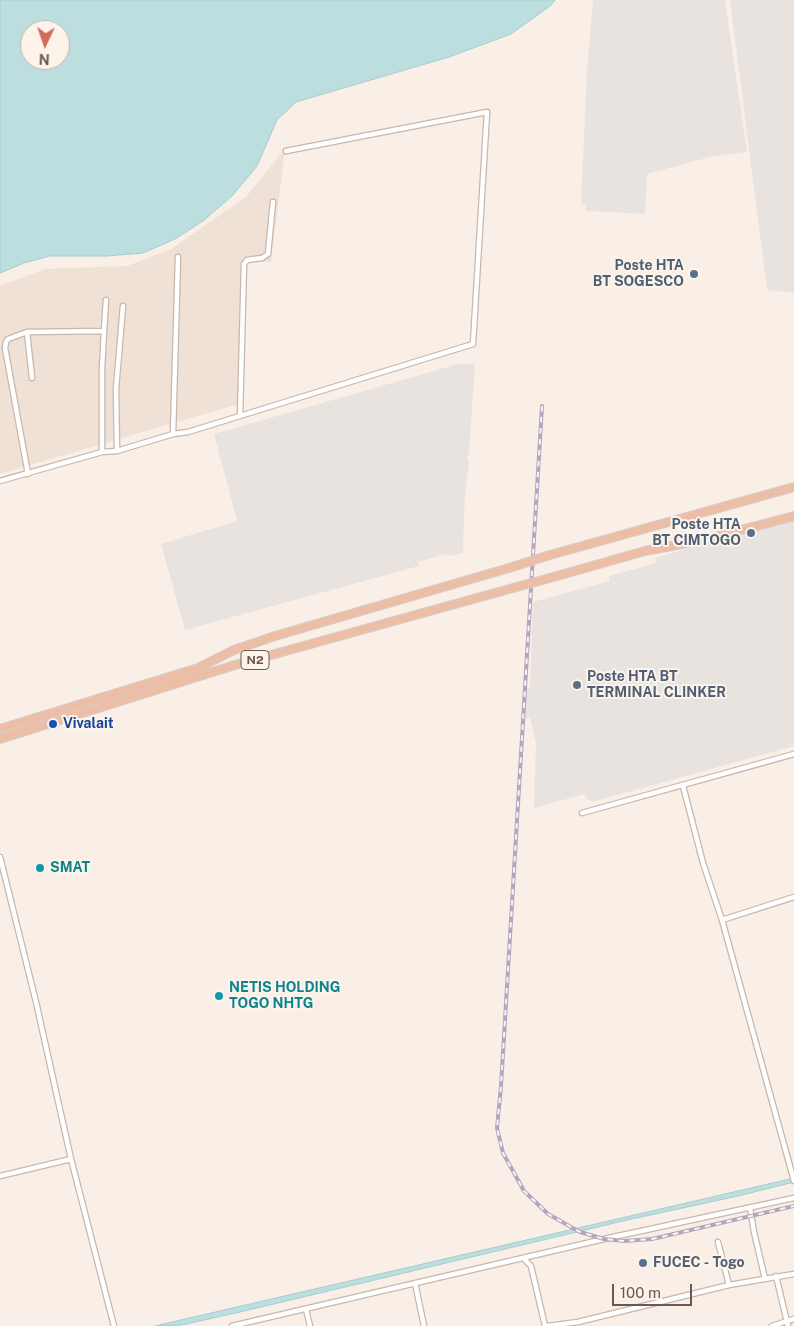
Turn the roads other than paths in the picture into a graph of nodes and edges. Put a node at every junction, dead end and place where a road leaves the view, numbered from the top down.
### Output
1 (286, 152) dead end
2 (273, 202) dead end
3 (178, 257) dead end
4 (106, 300) dead end
5 (123, 306) dead end
6 (104, 331) junction
7 (27, 332) junction
8 (32, 378) dead end
9 (240, 416) junction
10 (173, 434) junction
11 (117, 451) junction
12 (102, 452) junction
13 (28, 474) junction
14 (0, 481) edge
15 (794, 487) edge
16 (794, 516) edge
17 (0, 729) edge
18 (0, 739) edge
19 (794, 754) edge
20 (683, 786) junction
21 (582, 813) dead end
22 (0, 857) edge
23 (794, 898) edge
24 (722, 920) junction
25 (72, 1159) junction
26 (0, 1176) edge
27 (794, 1181) edge
28 (794, 1198) edge
29 (750, 1208) junction
30 (718, 1242) dead end
31 (523, 1258) junction
32 (794, 1274) edge
33 (776, 1276) junction
34 (766, 1279) junction
35 (415, 1283) junction
36 (729, 1285) junction
37 (306, 1309) junction
38 (794, 1319) edge
39 (788, 1323) edge
40 (114, 1326) edge
41 (232, 1326) edge
42 (310, 1326) edge
43 (424, 1326) edge
44 (546, 1326) edge
45 (772, 1326) edge

1 - 9 street
2 - 9 street
3 - 10 street
4 - 6 street
5 - 11 street
6 - 7 street
6 - 12 street
7 - 8 street
7 - 13 street
9 - 10 street
10 - 11 street
11 - 12 street
12 - 13 street
13 - 14 street
15 - 17 highway, N2, bridge
16 - 18 highway, N2, bridge
19 - 20 street
20 - 21 street
20 - 24 street
22 - 25 street
23 - 24 street
24 - 27 street
25 - 26 street
25 - 40 street
28 - 29 street
29 - 31 street
29 - 34 street
30 - 36 street
31 - 35 street
31 - 44 street
32 - 33 street
33 - 34 street
33 - 39 street
34 - 36 street
35 - 37 street
35 - 43 street
36 - 44 street
37 - 41 street
37 - 42 street
38 - 39 street
39 - 45 street

